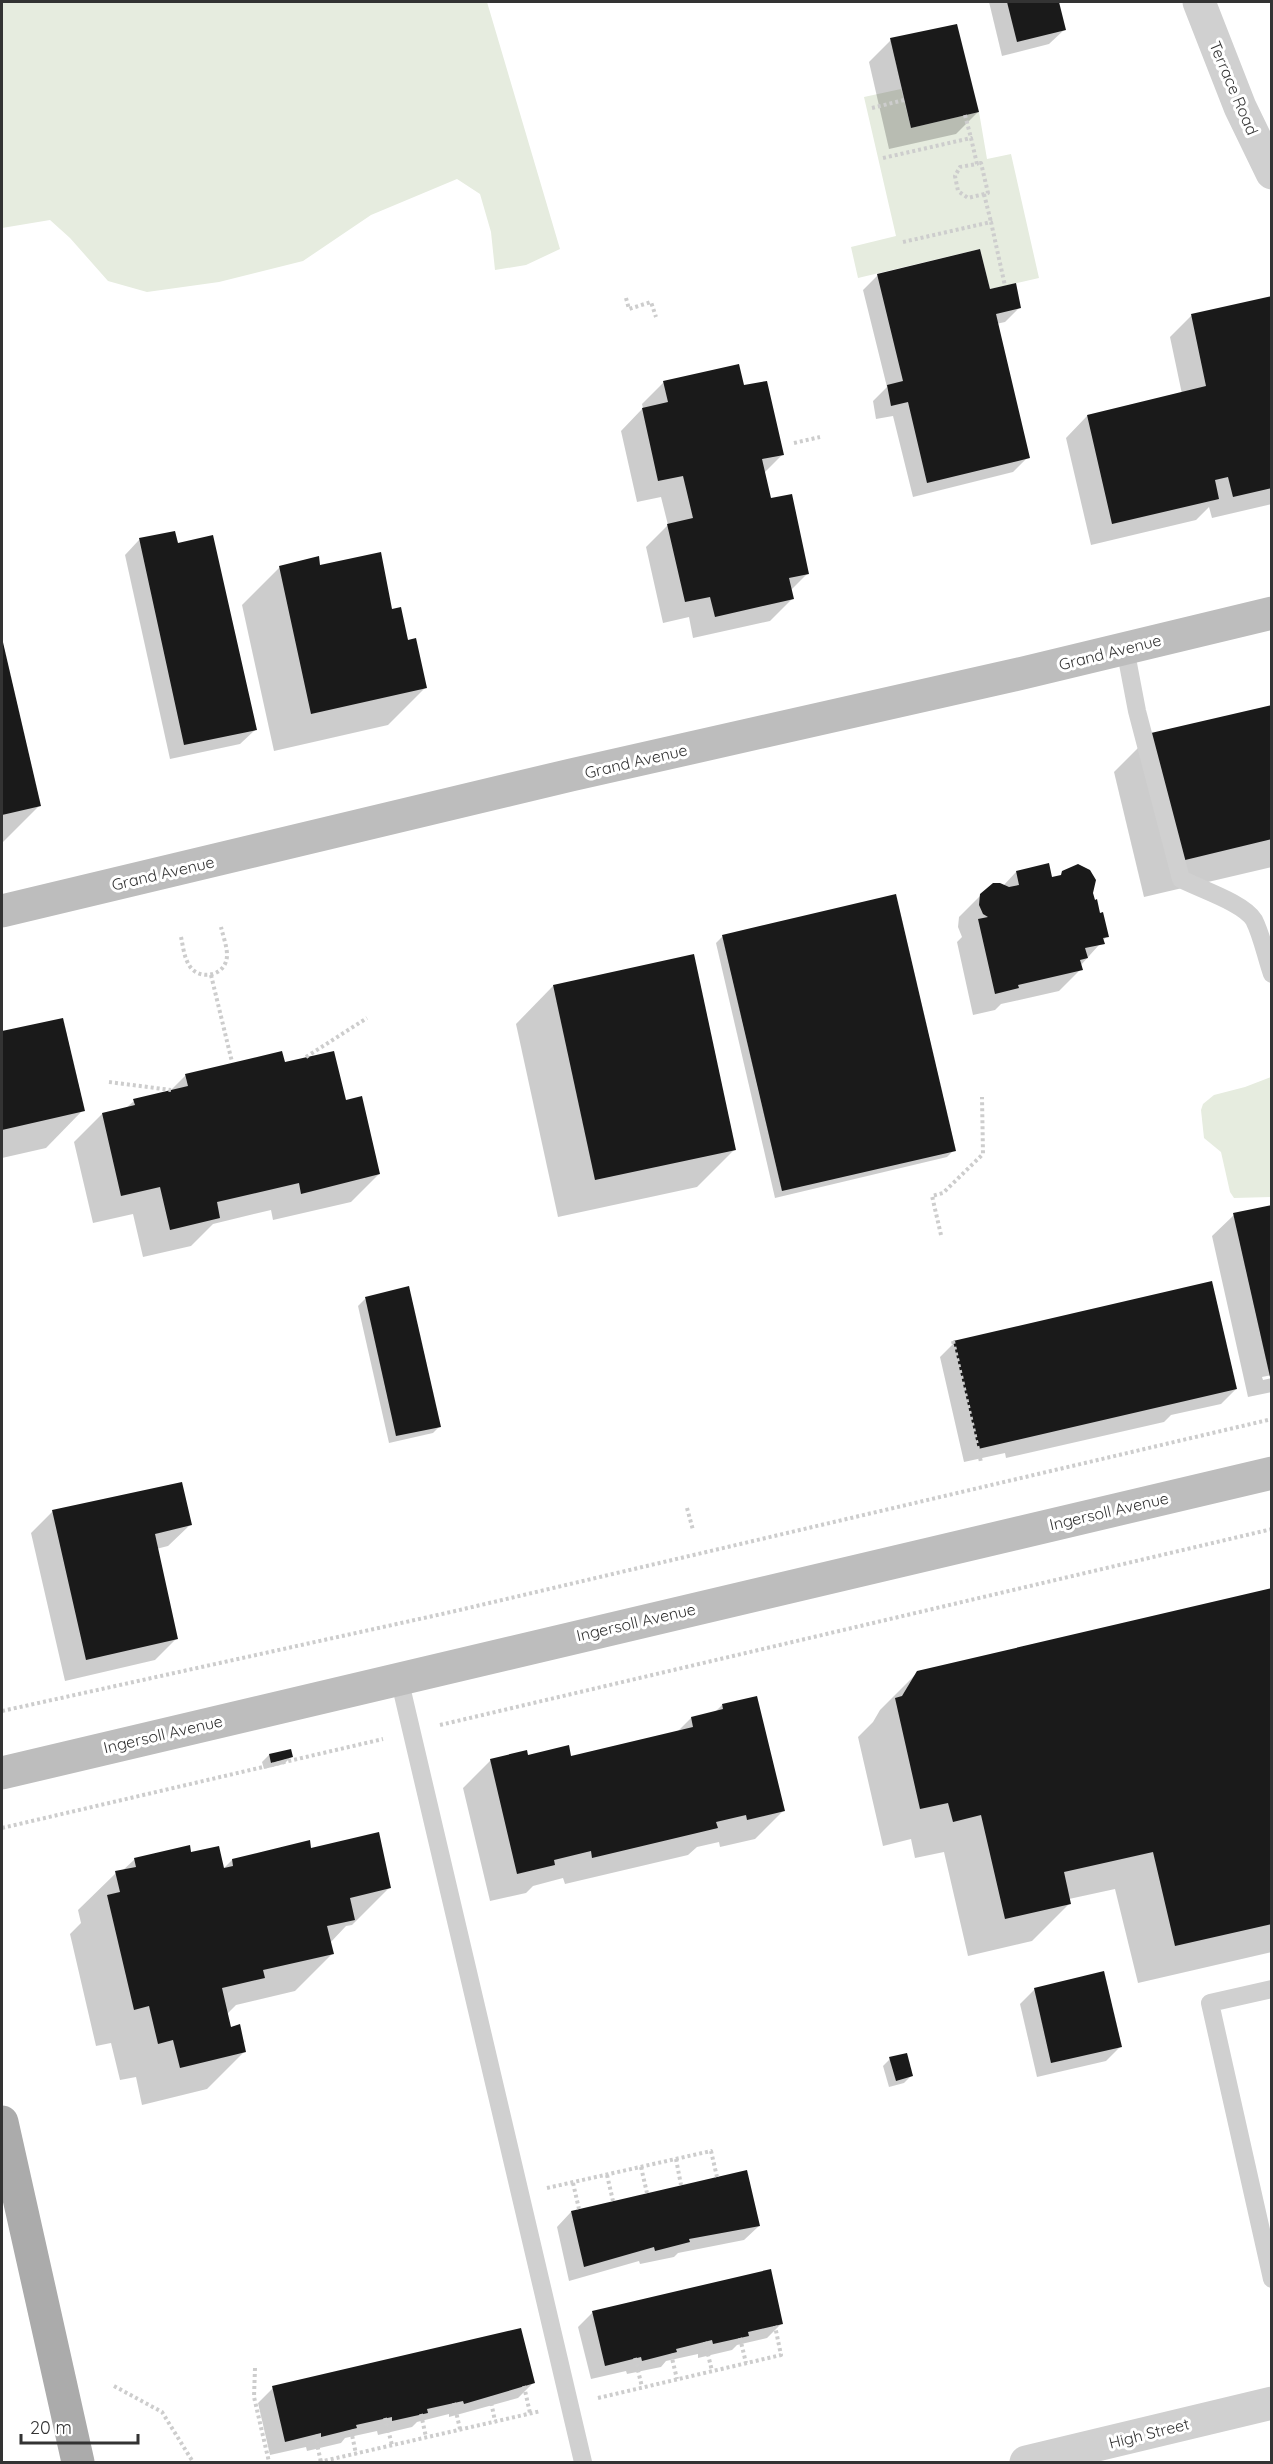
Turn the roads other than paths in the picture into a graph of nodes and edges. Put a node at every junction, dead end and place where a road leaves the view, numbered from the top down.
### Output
1 (1199, 2) edge
2 (1272, 172) edge
3 (1272, 613) edge
4 (1125, 648) junction
5 (2, 911) edge
6 (1272, 974) edge
7 (1272, 1473) edge
8 (399, 1678) junction
9 (2, 1773) edge
10 (1272, 1989) edge
11 (2, 2122) edge
12 (1272, 2279) edge
13 (1272, 2403) edge
14 (78, 2463) edge
15 (583, 2463) edge
16 (1026, 2463) edge

1 - 2 street, Terrace Road
3 - 4 main road, Grand Avenue
4 - 5 main road, Grand Avenue
4 - 6 lane
7 - 8 main road, Ingersoll Avenue
8 - 9 main road, Ingersoll Avenue
8 - 15 lane
10 - 12 lane
11 - 14 main road
13 - 16 street, High Street

